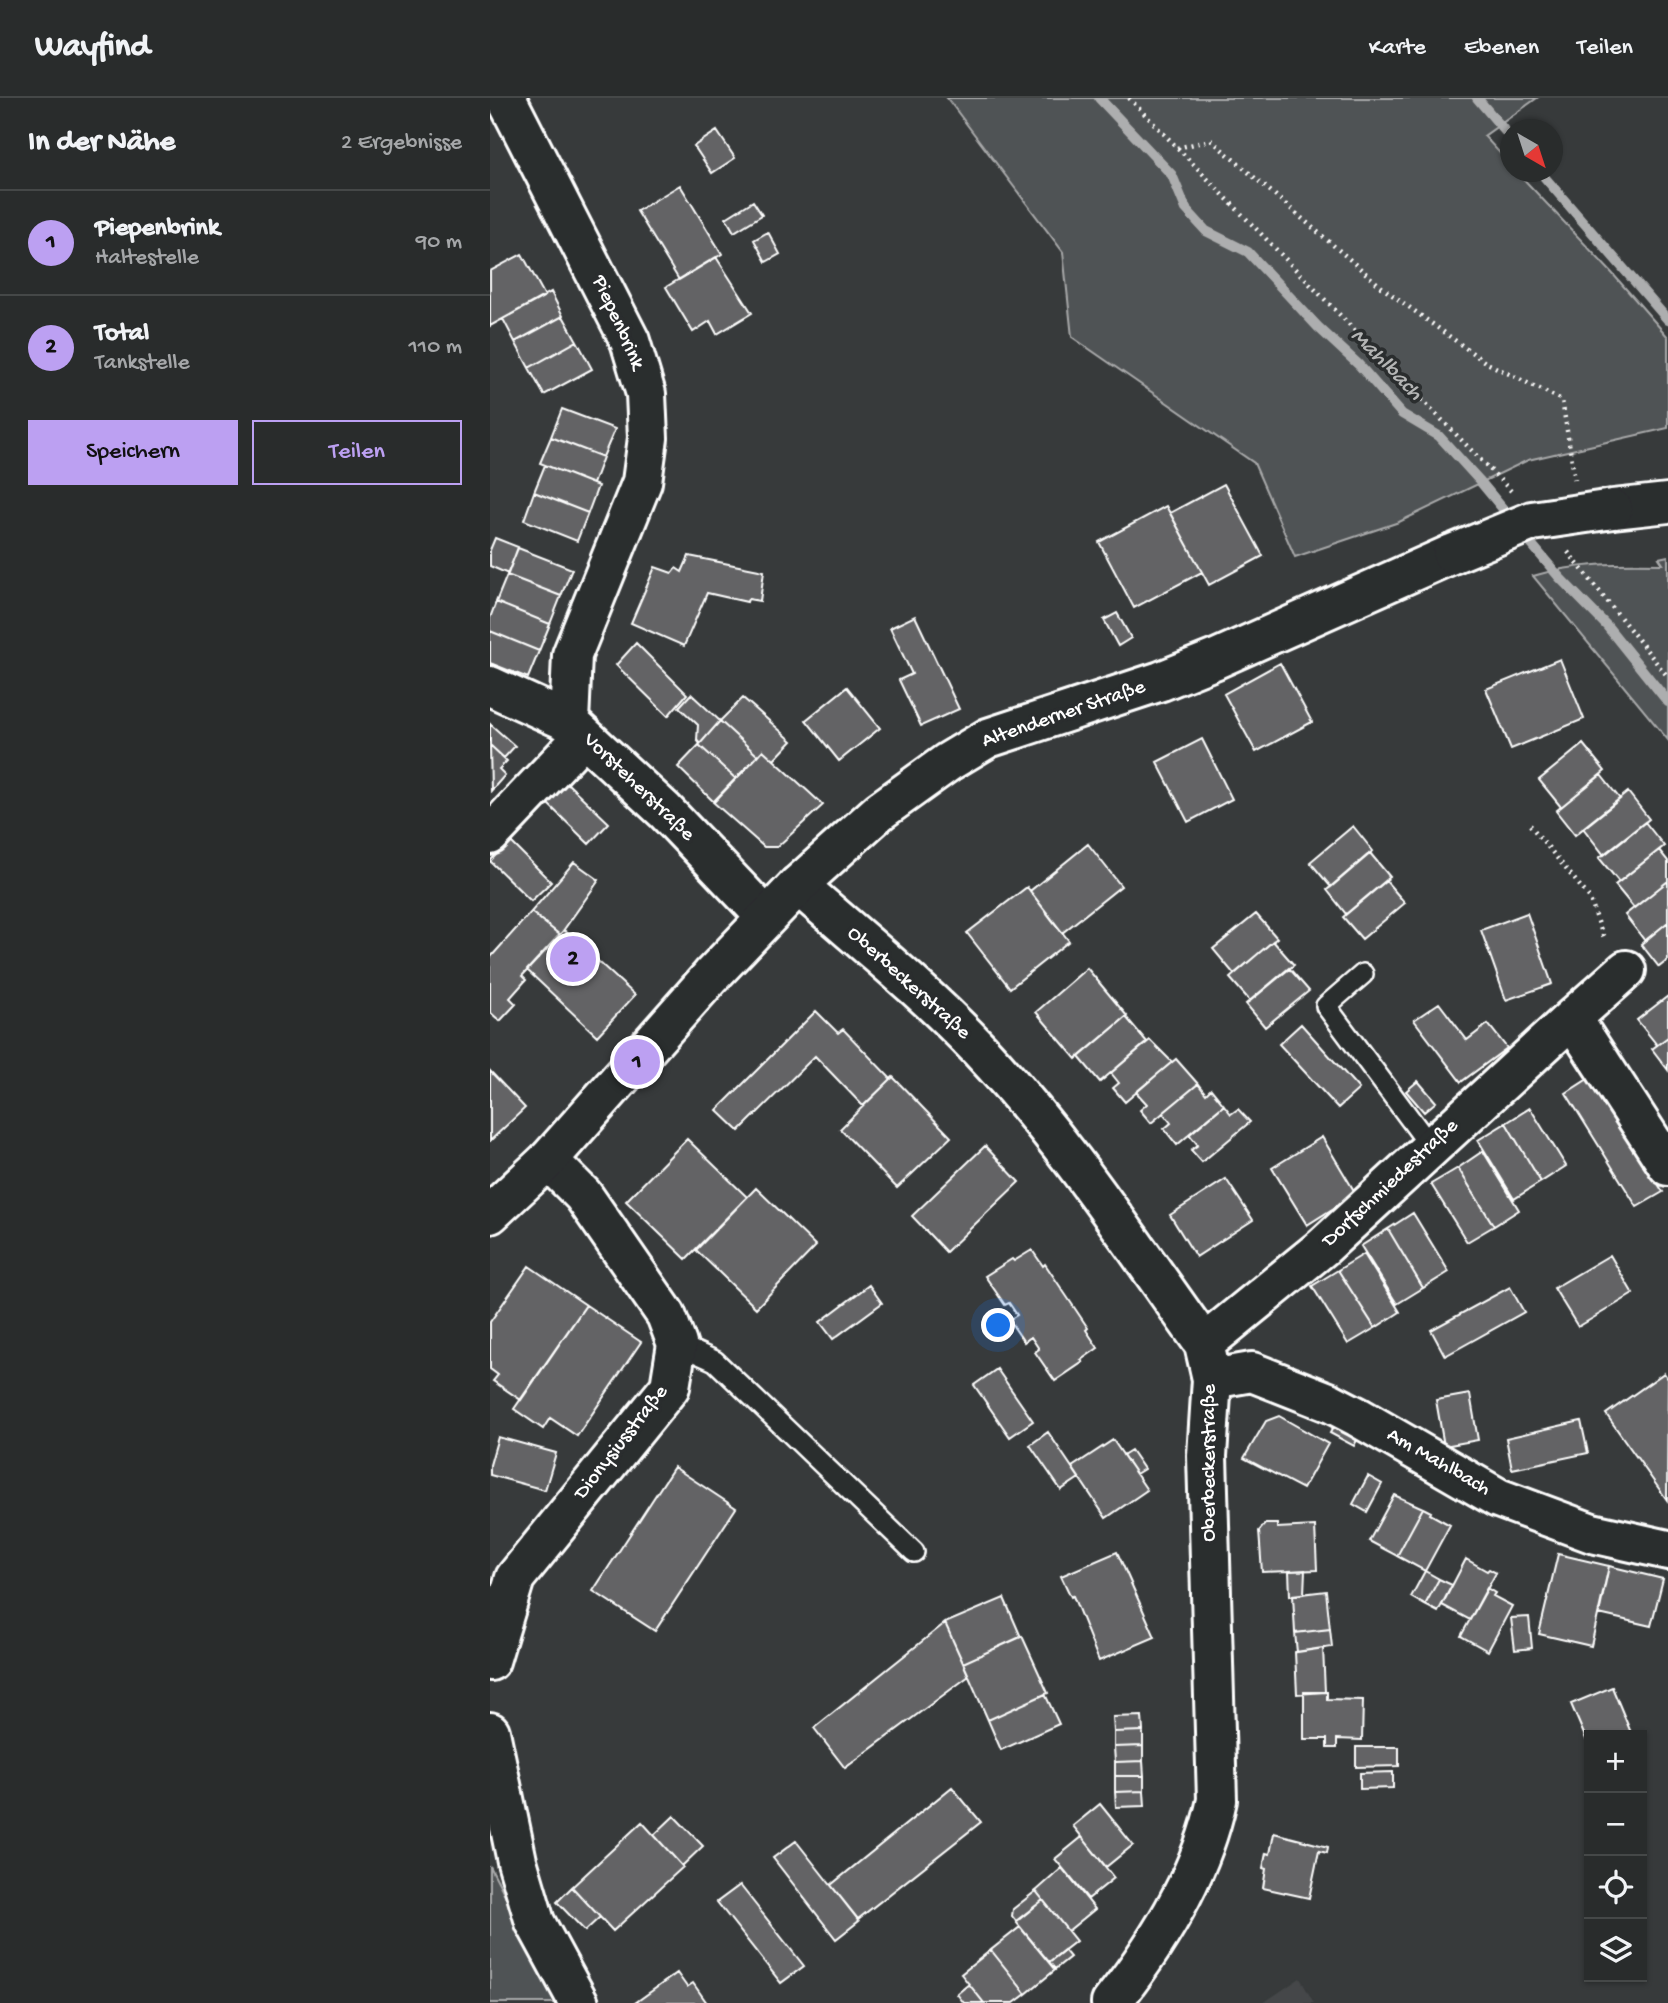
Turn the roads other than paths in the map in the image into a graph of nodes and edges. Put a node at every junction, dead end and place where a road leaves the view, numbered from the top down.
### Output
1 (506, 98) edge
2 (1668, 503) edge
3 (490, 686) edge
4 (577, 729) junction
5 (490, 835) edge
6 (798, 885) junction
7 (765, 917) junction
8 (1622, 973) road end
9 (1363, 974) dead end
10 (1573, 1018) junction
11 (1431, 1147) junction
12 (548, 1160) junction
13 (1668, 1166) edge
14 (490, 1214) edge
15 (677, 1344) junction
16 (1208, 1362) junction
17 (1668, 1550) edge
18 (914, 1552) dead end
19 (490, 1661) edge
20 (490, 1732) edge
21 (579, 2003) edge
22 (1111, 2003) edge

1 - 4 street, Piepenbrink
2 - 6 street, Altenderner Straße, bridge
3 - 4 street, Vorsteherstraße
4 - 5 street
4 - 7 street, Vorsteherstraße
6 - 7 street, Altenderner Straße
6 - 16 street, Oberbeckerstraße
7 - 12 street, Altenderner Straße
8 - 10 street, Dorfschmiedestraße
9 - 11 lane
10 - 11 street, Dorfschmiedestraße
10 - 13 street
11 - 16 street, Dorfschmiedestraße
12 - 14 street, Altenderner Straße
12 - 15 street
15 - 18 lane
15 - 19 street, Dionysiusstraße
16 - 17 street, Am Mahlbach
16 - 22 street, Oberbeckerstraße
20 - 21 street

